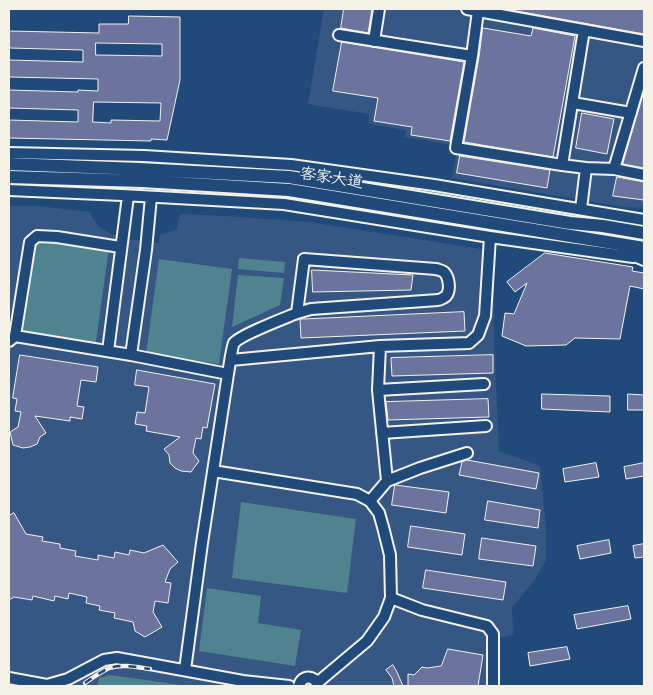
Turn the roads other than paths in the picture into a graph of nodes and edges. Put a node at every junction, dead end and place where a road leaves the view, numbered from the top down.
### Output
1 (379, 9) edge
2 (467, 9) edge
3 (478, 11) junction
4 (584, 30) junction
5 (339, 35) dead end
6 (374, 41) junction
7 (644, 41) edge
8 (472, 56) junction
9 (644, 68) edge
10 (573, 103) junction
11 (631, 113) junction
12 (9, 153) edge
13 (9, 164) edge
14 (562, 165) junction
15 (586, 168) junction
16 (614, 169) junction
17 (644, 175) edge
18 (9, 177) edge
19 (9, 190) edge
20 (128, 196) junction
21 (151, 197) junction
22 (581, 209) junction
23 (644, 220) edge
24 (644, 233) edge
25 (490, 237) junction
26 (605, 242) junction
27 (120, 247) junction
28 (644, 248) edge
29 (644, 259) edge
30 (297, 313) junction
31 (12, 338) edge
32 (380, 346) junction
33 (108, 351) junction
34 (131, 355) junction
35 (231, 360) junction
36 (228, 374) junction
37 (484, 384) dead end
38 (378, 390) junction
39 (486, 426) dead end
40 (382, 433) junction
41 (467, 453) dead end
42 (213, 471) junction
43 (387, 481) junction
44 (370, 501) junction
45 (391, 598) junction
46 (185, 670) junction
47 (9, 678) edge
48 (318, 684) edge
49 (289, 686) edge
50 (299, 686) edge
51 (492, 686) edge

1 - 6 street
2 - 3 street
3 - 4 street
3 - 8 street
4 - 7 street
4 - 10 street
5 - 6 street
6 - 8 street
8 - 14 street
9 - 11 street
10 - 11 street
10 - 14 street
11 - 16 street
12 - 22 street
13 - 24 main road, 客家大道
14 - 15 street
15 - 16 street
15 - 22 street
16 - 17 street
18 - 26 main road, 客家大道
19 - 20 street
20 - 21 street
20 - 27 street
21 - 25 street
21 - 34 street
22 - 23 street
25 - 29 street
25 - 32 street
26 - 28 main road, 客家大道
26 - 29 main road
27 - 31 street
27 - 33 street
30 - 30 street
30 - 35 street
31 - 33 street
32 - 35 street
32 - 38 street
33 - 34 street
34 - 36 street
35 - 36 street
36 - 42 street
37 - 38 street
38 - 40 street
39 - 40 street
40 - 43 street
41 - 43 street
42 - 44 street
42 - 46 street
43 - 44 street
44 - 45 street
45 - 48 street
45 - 51 street
46 - 47 street
46 - 49 street
48 - 50 street

